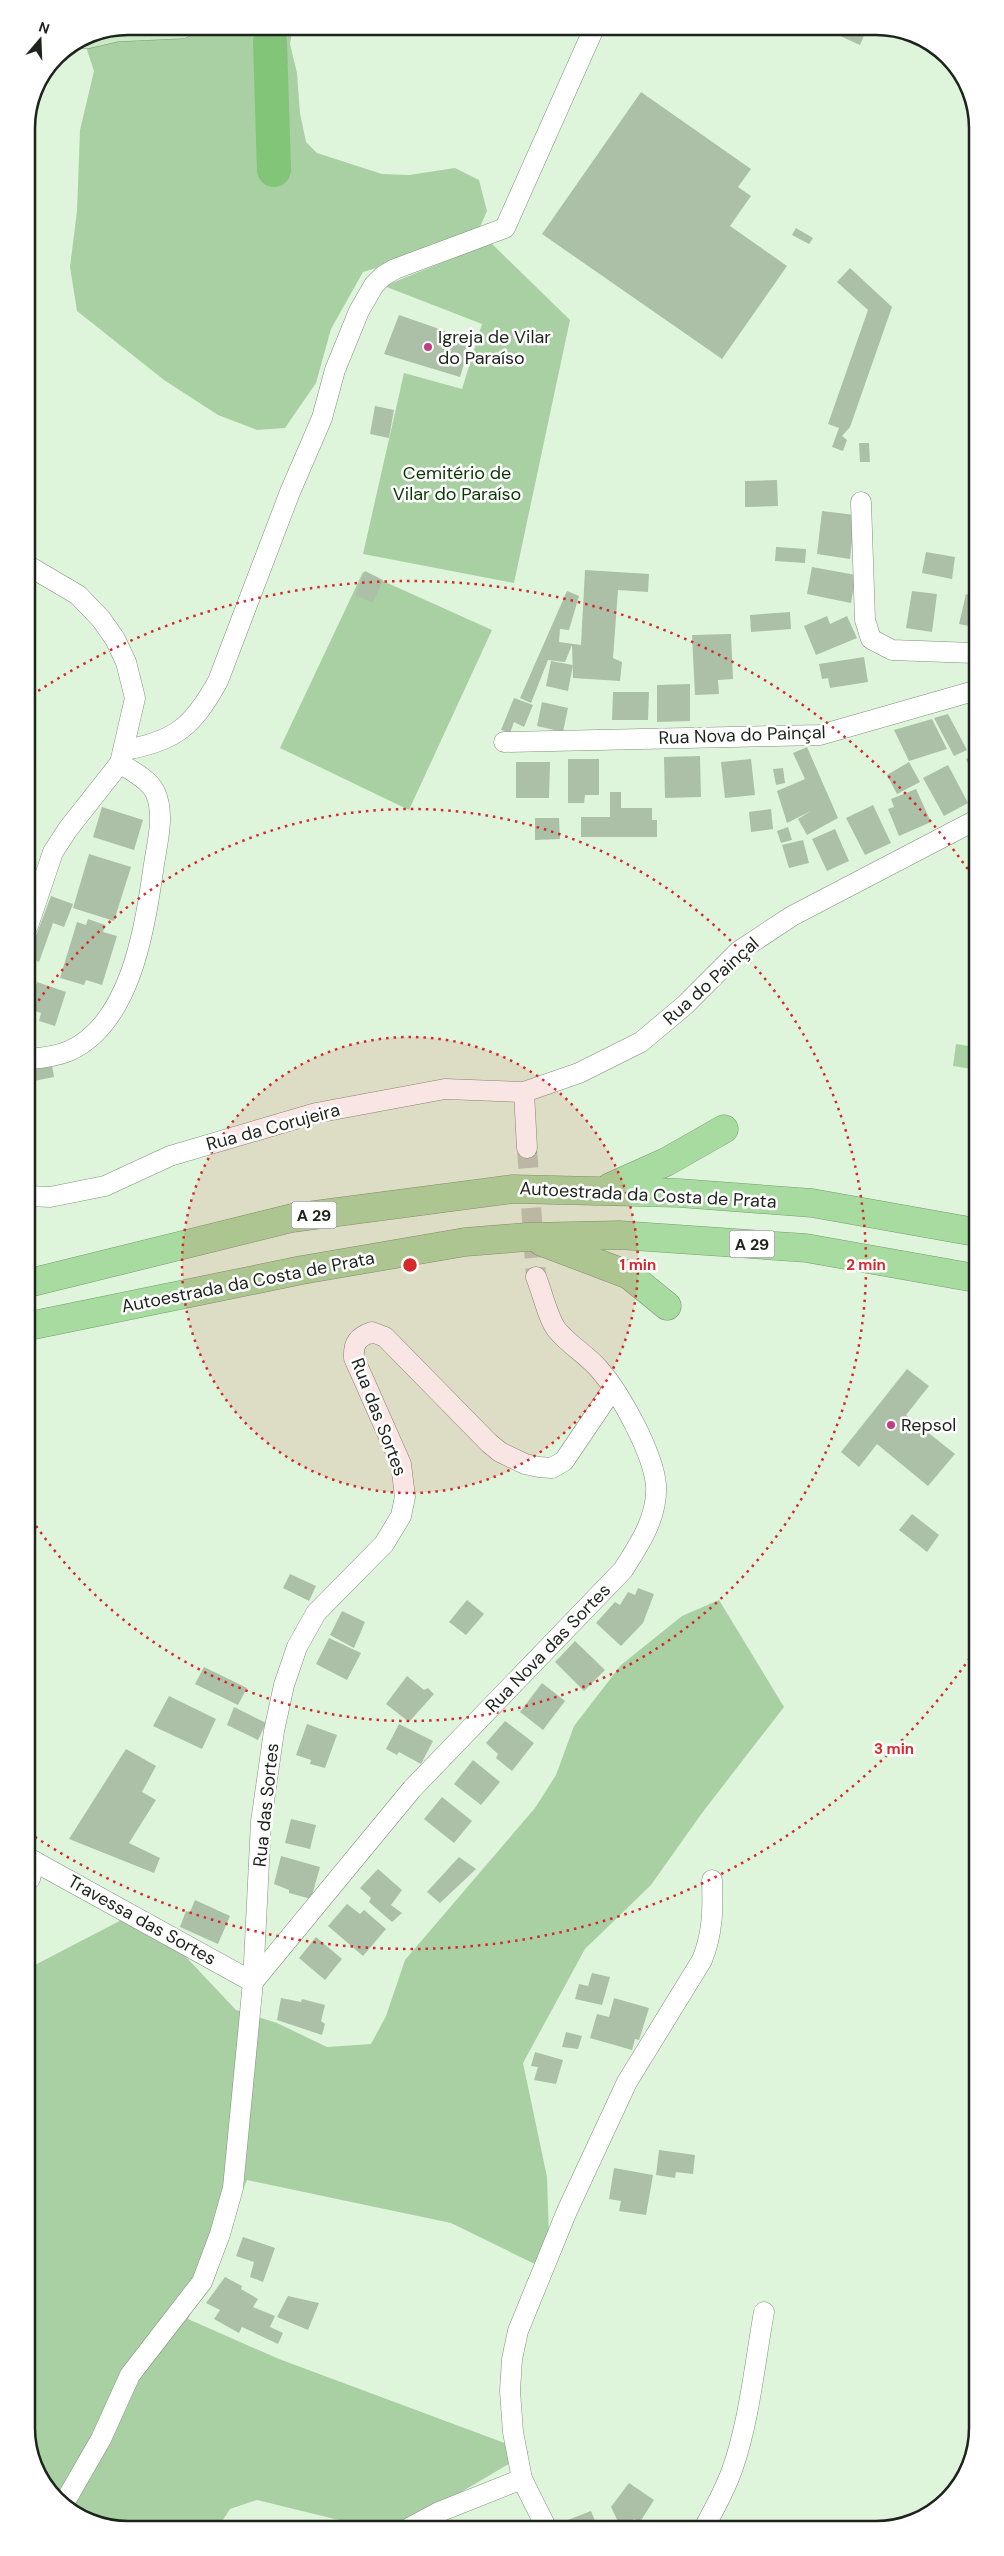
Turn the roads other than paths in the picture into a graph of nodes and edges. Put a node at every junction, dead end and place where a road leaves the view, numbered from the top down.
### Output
1 (591, 35) edge
2 (861, 502) dead end
3 (35, 570) edge
4 (969, 653) edge
5 (969, 692) edge
6 (504, 742) dead end
7 (122, 757) junction
8 (969, 824) edge
9 (35, 904) edge
10 (35, 1058) edge
11 (524, 1092) junction
12 (724, 1128) dead end
13 (527, 1148) tunnel mouth
14 (605, 1190) junction
15 (35, 1196) edge
16 (969, 1231) edge
17 (527, 1237) junction
18 (536, 1277) tunnel mouth
19 (969, 1277) edge
20 (35, 1282) edge
21 (668, 1306) dead end
22 (35, 1325) edge
23 (612, 1390) junction
24 (35, 1868) edge
25 (712, 1880) dead end
26 (253, 1982) junction
27 (764, 2312) dead end
28 (522, 2479) junction
29 (67, 2498) edge
30 (422, 2521) edge
31 (543, 2521) edge
32 (708, 2521) edge

1 - 7 street
2 - 4 street
3 - 7 street
5 - 6 street, Rua Nova do Painçal
7 - 9 street
7 - 10 street
8 - 11 street, Rua do Painçal
11 - 13 street
11 - 15 street, Rua da Corujeira
12 - 14 highway
14 - 16 highway, Autoestrada da Costa de Prata / A 29
14 - 20 highway, Autoestrada da Costa de Prata / A 29
17 - 19 highway, Autoestrada da Costa de Prata / A 29
17 - 21 highway
17 - 22 highway, Autoestrada da Costa de Prata / A 29
18 - 23 street, Rua Nova das Sortes
23 - 26 street, Rua Nova das Sortes
23 - 26 street, Rua das Sortes
24 - 26 street, Travessa das Sortes
25 - 28 street
26 - 29 street
27 - 32 street
28 - 30 street
28 - 31 street

